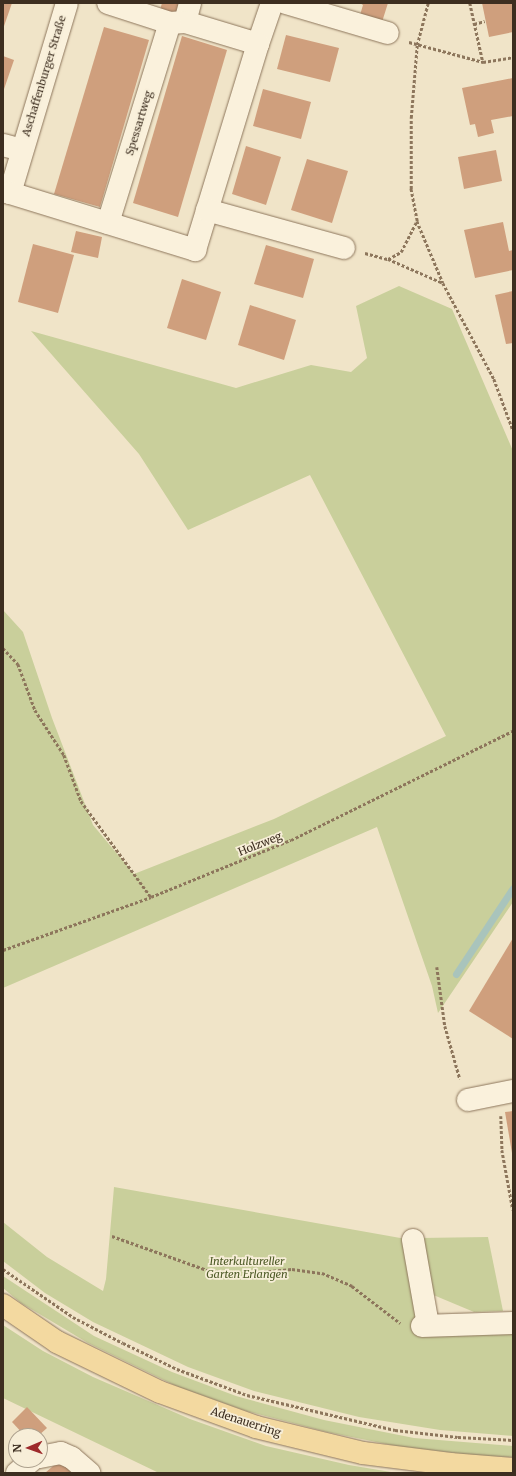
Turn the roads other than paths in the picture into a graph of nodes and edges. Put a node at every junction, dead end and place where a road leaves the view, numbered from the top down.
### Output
1 (66, 3) edge
2 (108, 3) edge
3 (272, 3) edge
4 (286, 3) edge
5 (182, 16) edge
6 (388, 33) road end
7 (258, 44) junction
8 (12, 147) edge
9 (6, 192) edge
10 (207, 210) junction
11 (108, 223) junction
12 (344, 248) road end
13 (508, 1092) edge
14 (473, 1100) road end
15 (413, 1240) dead end
16 (3, 1305) edge
17 (513, 1323) edge
18 (48, 1455) edge
19 (513, 1469) edge
20 (89, 1473) edge

1 - 8 street, Aschaffenburger Straße
2 - 5 street
3 - 7 street
4 - 6 street
5 - 7 street
5 - 11 street, Spessartweg
7 - 10 street
8 - 9 street, Aschaffenburger Straße
9 - 11 street
10 - 11 street
10 - 12 street
13 - 14 street
15 - 17 street
16 - 19 main road, Adenauerring
18 - 20 street

